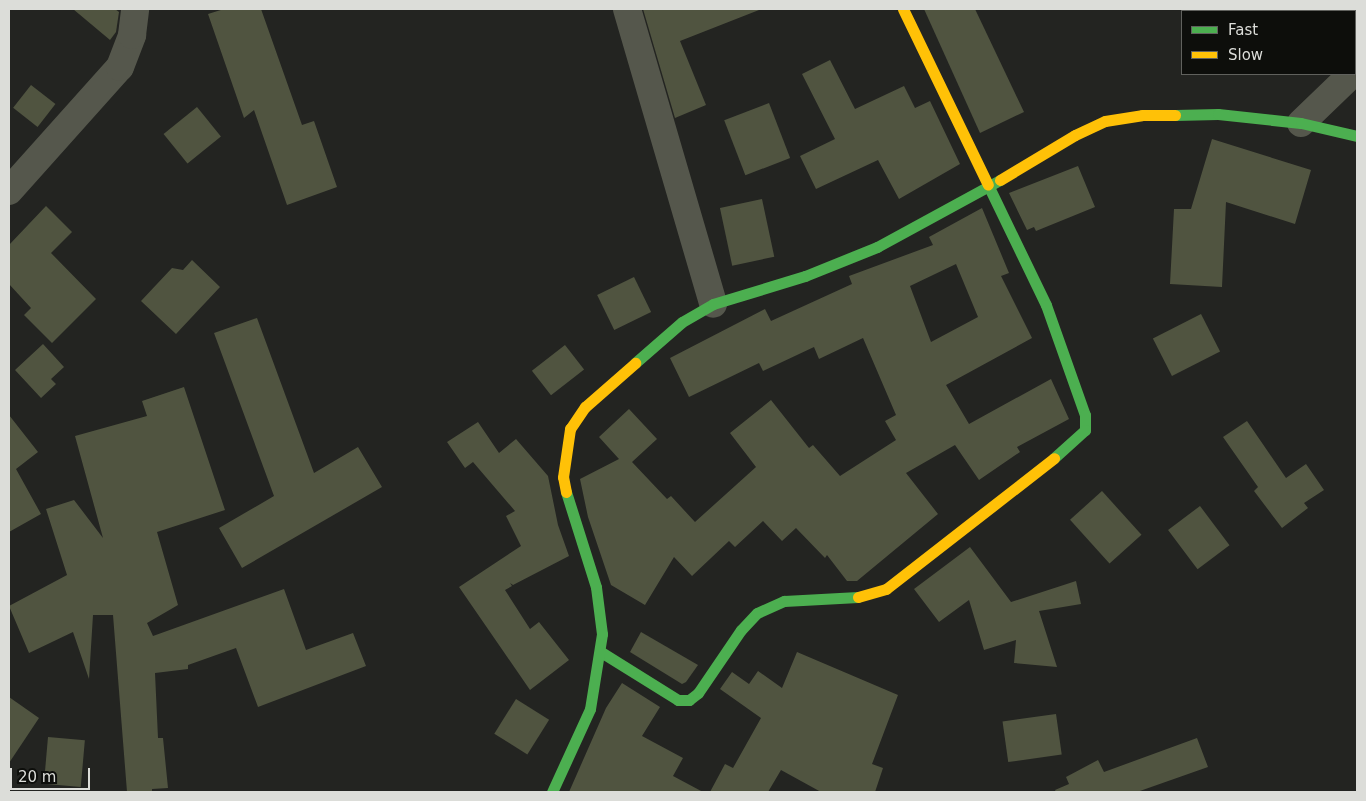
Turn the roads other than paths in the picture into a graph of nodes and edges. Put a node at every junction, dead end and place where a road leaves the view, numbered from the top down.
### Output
1 (135, 9) edge
2 (627, 9) edge
3 (903, 9) edge
4 (1351, 75) edge
5 (1301, 123) junction
6 (1357, 136) edge
7 (987, 188) junction
8 (9, 191) edge
9 (713, 304) junction
10 (601, 652) junction
11 (552, 792) edge

1 - 8 street
2 - 9 street
3 - 7 street
4 - 5 street
5 - 6 street
5 - 7 street
7 - 9 street
7 - 10 street
9 - 10 street
10 - 11 street

